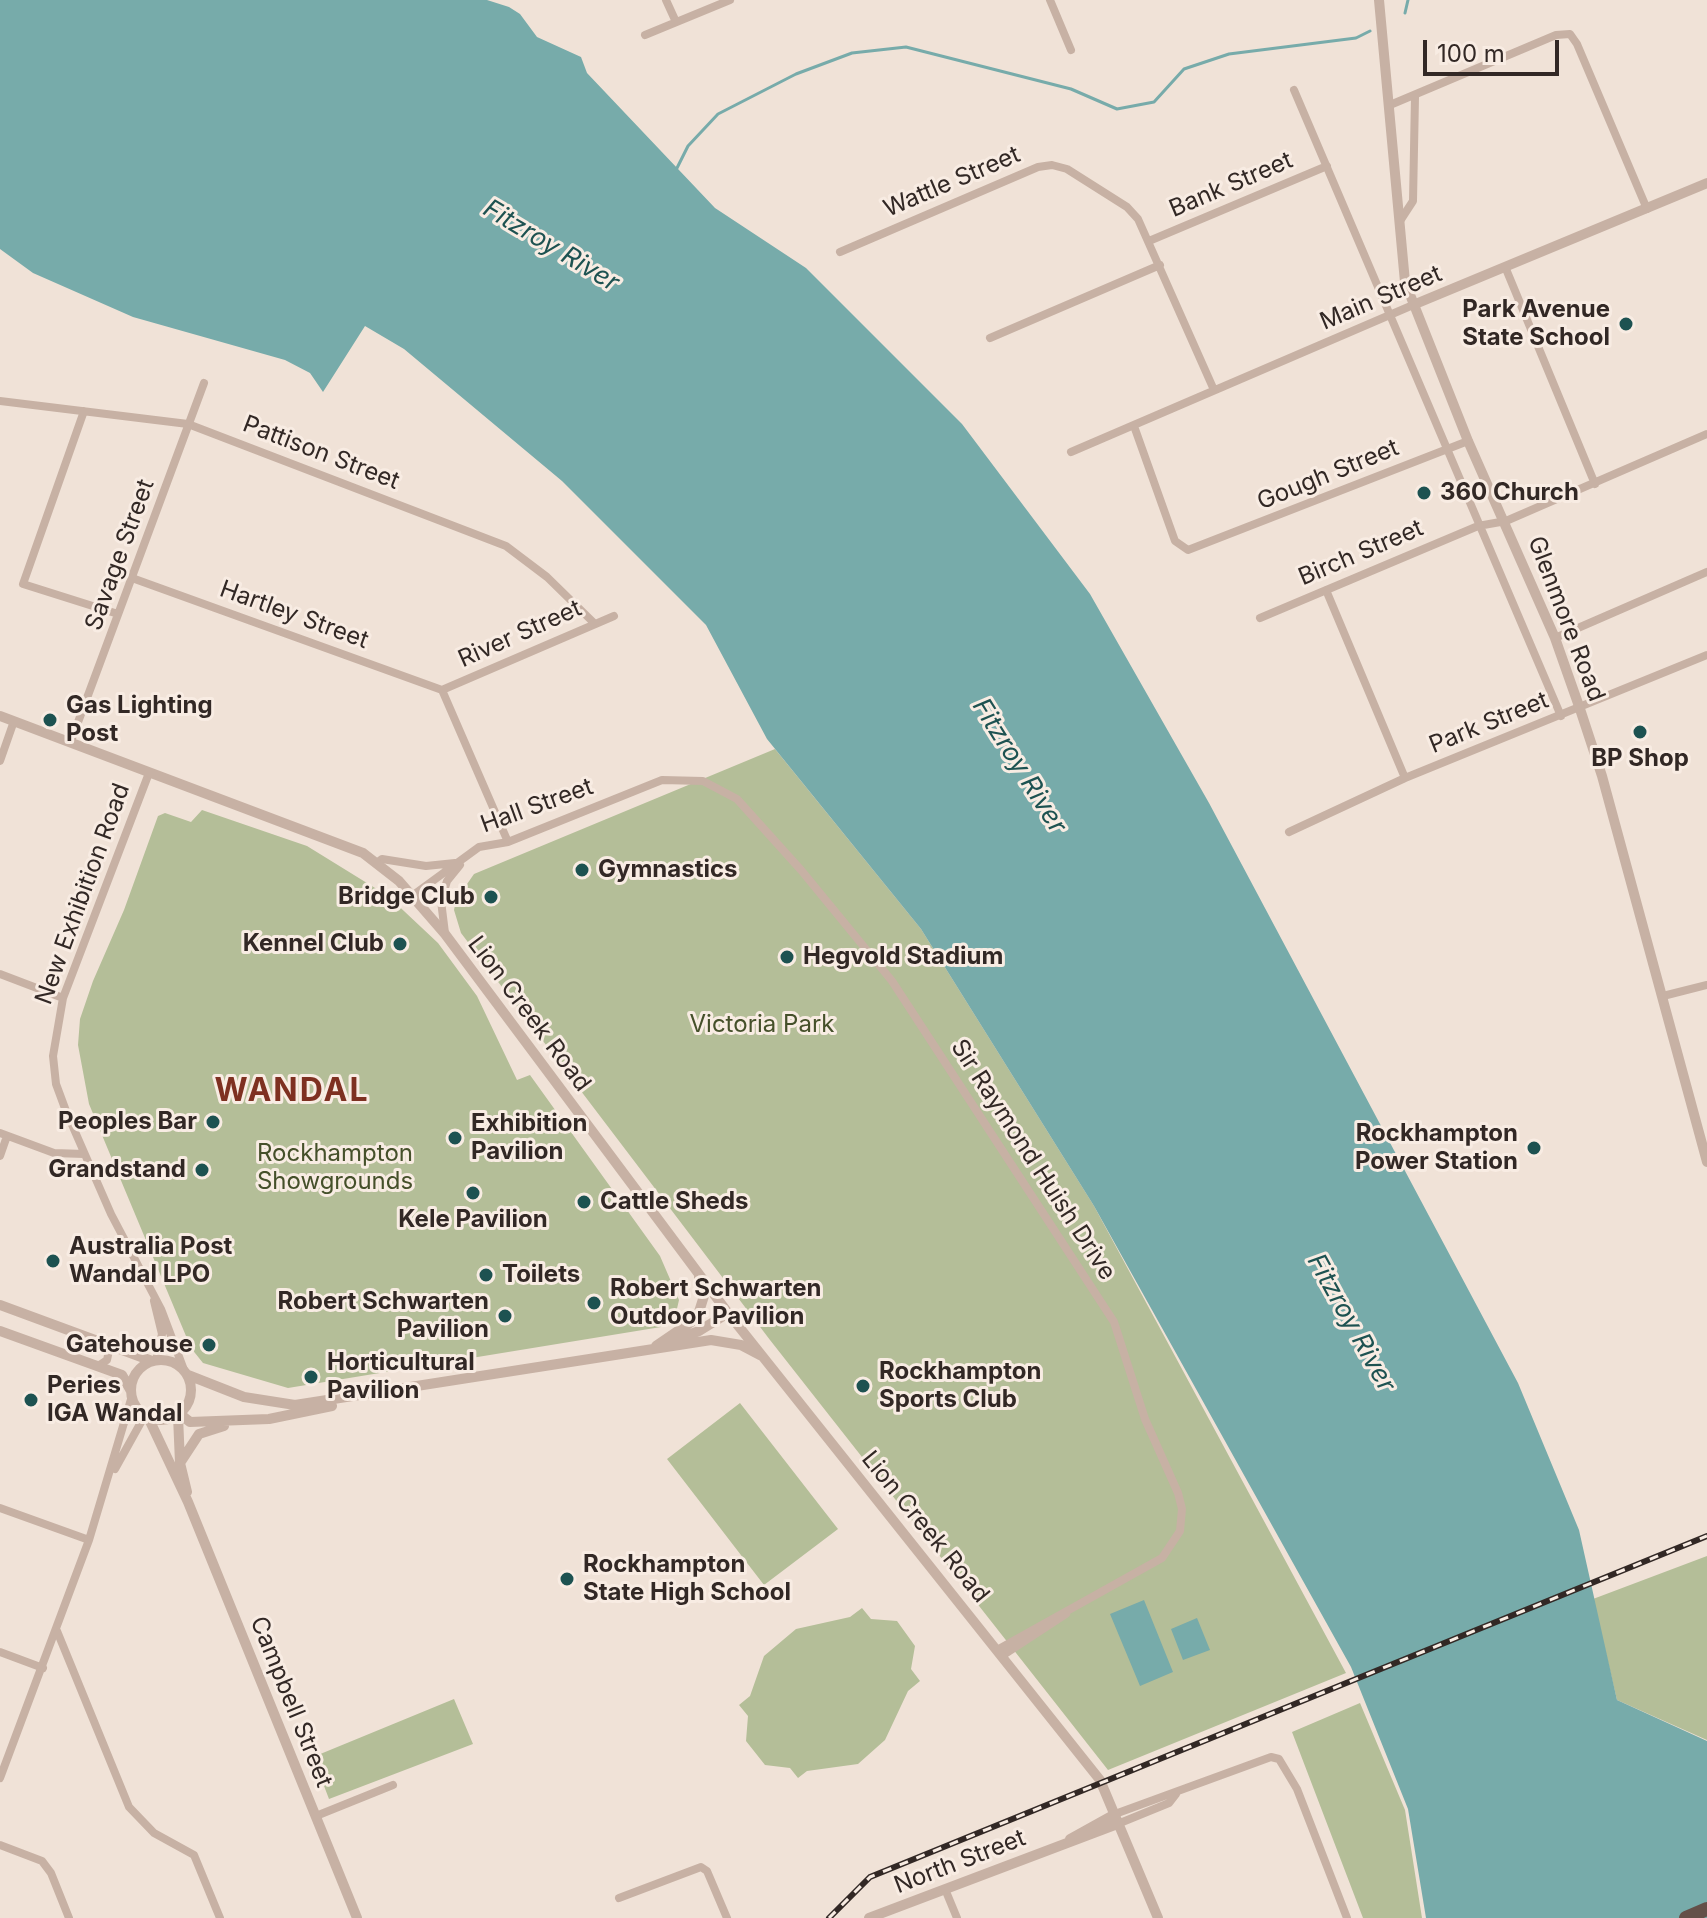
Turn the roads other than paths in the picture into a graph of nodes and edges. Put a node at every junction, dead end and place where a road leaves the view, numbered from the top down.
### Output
1 (666, 0) edge
2 (730, 0) edge
3 (1050, 0) edge
4 (1379, 0) edge
5 (676, 22) junction
6 (645, 35) dead end
7 (1071, 50) dead end
8 (1294, 90) dead end
9 (1415, 97) junction
10 (1390, 105) junction
11 (1327, 166) junction
12 (1707, 183) edge
13 (1647, 209) junction
14 (1400, 221) junction
15 (1149, 241) junction
16 (840, 252) dead end
17 (1160, 265) junction
18 (1506, 269) junction
19 (1413, 305) junction
20 (1390, 314) junction
21 (990, 338) dead end
22 (204, 383) dead end
23 (1214, 390) junction
24 (0, 401) edge
25 (84, 411) junction
26 (188, 424) junction
27 (1134, 426) junction
28 (1707, 434) edge
29 (1468, 441) junction
30 (1447, 449) junction
31 (1071, 452) dead end
32 (1595, 484) junction
33 (1506, 521) junction
34 (1478, 526) junction
35 (1707, 572) edge
36 (132, 578) junction
37 (1326, 590) junction
38 (118, 614) junction
39 (614, 616) dead end
40 (1260, 618) dead end
41 (594, 623) junction
42 (1555, 638) junction
43 (1707, 655) edge
44 (442, 690) junction
45 (1580, 709) junction
46 (0, 716) edge
47 (1561, 716) junction
48 (14, 721) junction
49 (71, 741) junction
50 (0, 761) edge
51 (149, 773) junction
52 (1405, 778) junction
53 (687, 779) joint
54 (1289, 832) dead end
55 (508, 842) junction
56 (463, 861) junction
57 (378, 862) junction
58 (412, 896) junction
59 (445, 934) junction
60 (0, 974) edge
61 (1707, 985) edge
62 (1663, 996) junction
63 (63, 998) junction
64 (4, 1134) edge
65 (84, 1154) junction
66 (0, 1156) edge
67 (1707, 1162) edge
68 (698, 1272) junction
69 (153, 1296) junction
70 (0, 1305) edge
71 (728, 1313) junction
72 (0, 1331) edge
73 (110, 1346) junction
74 (651, 1349) junction
75 (765, 1358) junction
76 (154, 1361) junction
77 (98, 1366) junction
78 (186, 1372) junction
79 (408, 1390) junction
80 (131, 1394) junction
81 (179, 1415) junction
82 (147, 1416) junction
83 (269, 1419) junction
84 (180, 1463) junction
85 (110, 1477) junction
86 (188, 1502) junction
87 (0, 1508) edge
88 (89, 1540) junction
89 (57, 1631) junction
90 (0, 1652) edge
91 (999, 1653) junction
92 (43, 1668) junction
93 (0, 1778) edge
94 (393, 1785) dead end
95 (316, 1816) junction
96 (1118, 1819) junction
97 (0, 1845) edge
98 (945, 1889) junction
99 (619, 1898) dead end
100 (1707, 1909) edge
101 (69, 1918) edge
102 (220, 1918) edge
103 (357, 1918) edge
104 (727, 1918) edge
105 (869, 1918) edge
106 (957, 1918) edge
107 (1158, 1918) edge
108 (1347, 1918) edge
109 (1686, 1918) edge

1 - 5 street
2 - 5 street
3 - 7 street
4 - 10 street, Glenmore Road
5 - 6 street
8 - 11 street
9 - 10 street
9 - 13 street
9 - 14 street
10 - 14 street, Glenmore Road
11 - 15 street, Bank Street
11 - 20 street
12 - 13 street, Main Street
13 - 18 street, Main Street
14 - 19 street, Glenmore Road
15 - 16 street, Wattle Street
15 - 17 street
17 - 21 street
17 - 23 street
18 - 19 street, Main Street
18 - 32 street
19 - 20 street, Main Street
19 - 29 street, Glenmore Road
20 - 23 street, Main Street
20 - 30 street
22 - 26 street, Savage Street
23 - 27 street, Main Street
24 - 25 street, Pattison Street
25 - 26 street, Pattison Street
25 - 38 street
26 - 36 street, Savage Street
26 - 41 street, Pattison Street
27 - 30 street, Gough Street
27 - 31 street, Main Street
28 - 32 street, Birch Street
29 - 30 street, Gough Street
29 - 33 street, Glenmore Road
30 - 34 street
32 - 33 street, Birch Street
33 - 34 street, Birch Street
33 - 42 street, Glenmore Road
34 - 37 street, Birch Street
34 - 47 street
35 - 42 street
36 - 38 street, Savage Street
36 - 44 street, Hartley Street
37 - 40 street, Birch Street
37 - 52 street
38 - 49 street, Savage Street
39 - 41 street, River Street
41 - 44 street, River Street
42 - 45 street, Glenmore Road
43 - 45 street, Park Street
44 - 55 street
45 - 47 street, Park Street
45 - 62 street, Glenmore Road
46 - 48 street, Lion Creek Road
47 - 52 street, Park Street
48 - 49 street, Lion Creek Road
48 - 50 street
49 - 51 street, Lion Creek Road
51 - 57 street, Lion Creek Road
51 - 63 street, New Exhibition Road
52 - 54 street, Park Street
53 - 55 street, Hall Street
53 - 91 street, Sir Raymond Huish Drive
55 - 56 street, Hall Street
56 - 57 street
56 - 58 street, Hall Street
56 - 59 street
57 - 58 street, Lion Creek Road
58 - 59 street, Lion Creek Road
59 - 68 street, Lion Creek Road
60 - 63 street
61 - 62 street
62 - 67 street, Glenmore Road
63 - 65 street, New Exhibition Road
64 - 65 street
64 - 66 street
65 - 69 street, New Exhibition Road
68 - 71 street, Lion Creek Road
68 - 74 street
69 - 76 street, New Exhibition Road
69 - 78 street, New Exhibition Road
70 - 73 street
71 - 74 street
71 - 75 street, Lion Creek Road
72 - 77 street
73 - 76 street
73 - 77 street
74 - 75 street
74 - 79 street
75 - 91 street, Lion Creek Road
76 - 78 street
76 - 80 street
77 - 80 street
78 - 79 street
78 - 81 street
79 - 83 street
80 - 82 street
80 - 85 street
81 - 82 street
81 - 83 street
81 - 84 street, Campbell Street
82 - 85 street
82 - 86 street, Campbell Street
83 - 84 street
84 - 86 street, Campbell Street
85 - 88 street
86 - 95 street, Campbell Street
87 - 88 street
88 - 89 street
89 - 92 street
89 - 102 street
90 - 92 street
91 - 96 street, Lion Creek Road
92 - 93 street
94 - 95 street
95 - 103 street, Campbell Street
96 - 98 street, North Street
96 - 107 street, Lion Creek Road
96 - 108 street, North Street
97 - 101 street
98 - 105 street, North Street
98 - 106 street
99 - 104 street
100 - 109 highway

